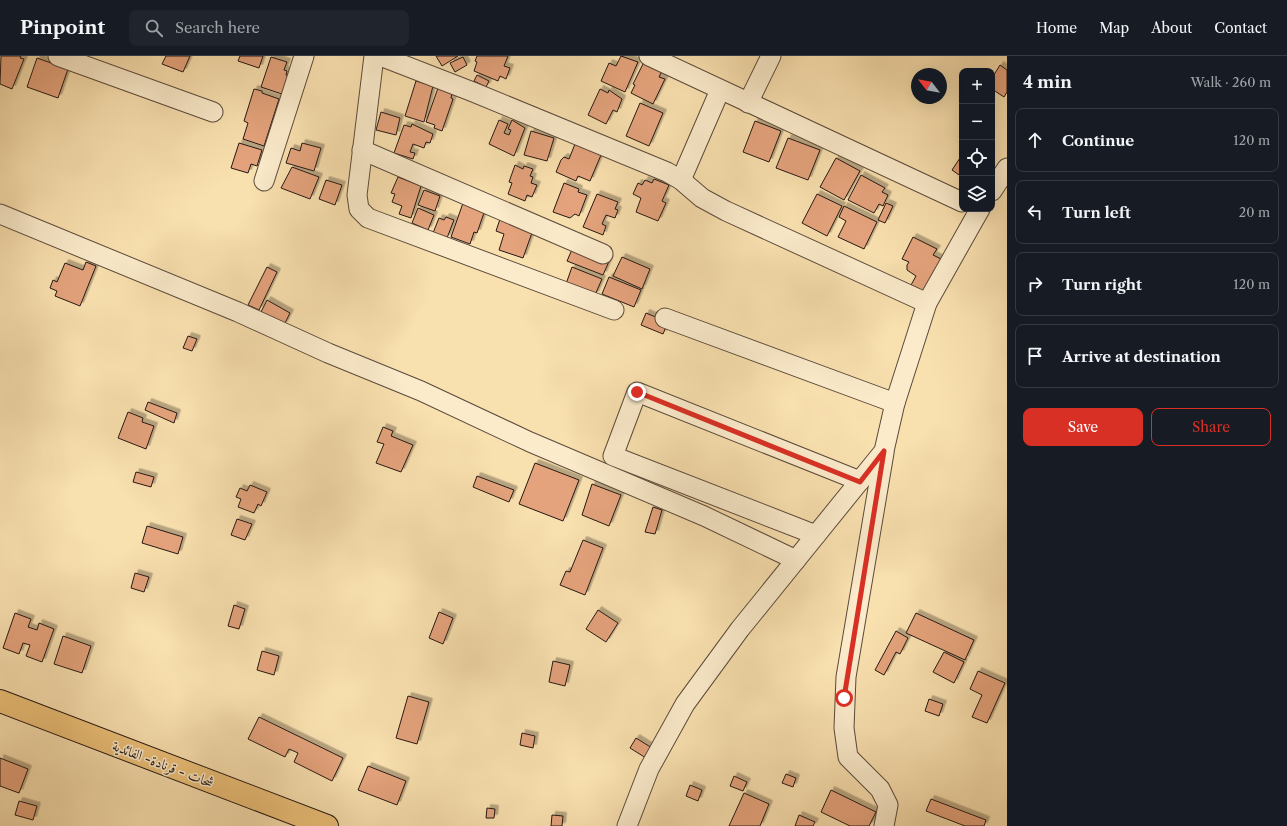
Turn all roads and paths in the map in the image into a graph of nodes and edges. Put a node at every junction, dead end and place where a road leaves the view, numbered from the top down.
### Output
1 (58, 56) edge
2 (304, 56) edge
3 (374, 56) edge
4 (380, 56) edge
5 (771, 56) edge
6 (653, 57) edge
7 (720, 90) junction
8 (748, 104) junction
9 (214, 112) dead end
10 (362, 150) junction
11 (1007, 168) edge
12 (681, 180) junction
13 (264, 181) dead end
14 (995, 186) edge
15 (959, 201) edge
16 (977, 212) edge
17 (0, 214) edge
18 (602, 254) dead end
19 (927, 302) junction
20 (614, 310) dead end
21 (665, 318) dead end
22 (895, 403) junction
23 (884, 451) junction
24 (860, 482) junction
25 (816, 535) junction
26 (796, 560) junction
27 (0, 701) edge
28 (327, 826) edge
29 (627, 826) edge
30 (884, 826) edge

1 - 9 street
2 - 13 street
3 - 10 street
4 - 12 street
5 - 8 street
6 - 7 street
7 - 8 street
7 - 12 street
8 - 15 street
10 - 18 street
10 - 20 street
11 - 14 street
12 - 19 street
16 - 19 street
17 - 26 street
19 - 22 street
21 - 22 street
22 - 23 street
23 - 24 street
23 - 30 street
24 - 25 street
24 - 25 street
25 - 26 street
26 - 29 street
27 - 28 main road, شحات - قرنادة- الفائدية

